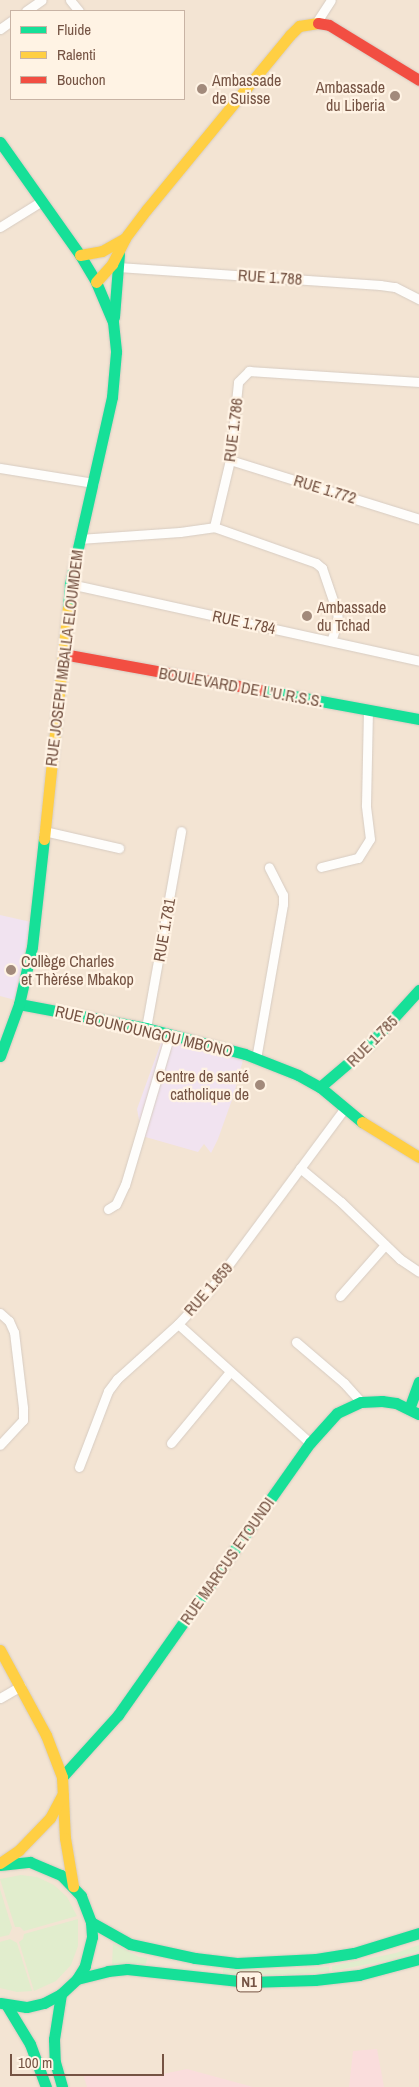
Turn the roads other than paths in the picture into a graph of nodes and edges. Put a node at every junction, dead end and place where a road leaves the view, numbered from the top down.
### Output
1 (42, 0) edge
2 (70, 0) edge
3 (331, 0) edge
4 (27, 10) edge
5 (78, 10) edge
6 (316, 23) junction
7 (419, 80) edge
8 (0, 142) edge
9 (42, 201) junction
10 (0, 227) edge
11 (125, 238) junction
12 (118, 254) junction
13 (80, 255) junction
14 (118, 267) junction
15 (96, 282) junction
16 (419, 299) edge
17 (113, 322) junction
18 (419, 382) edge
19 (230, 460) junction
20 (0, 468) edge
21 (94, 483) junction
22 (419, 519) edge
23 (214, 527) junction
24 (79, 539) junction
25 (70, 584) junction
26 (332, 642) junction
27 (63, 654) junction
28 (419, 661) edge
29 (368, 710) junction
30 (419, 719) edge
31 (44, 831) junction
32 (181, 831) dead end
33 (120, 848) dead end
34 (270, 867) dead end
35 (321, 867) dead end
36 (419, 990) edge
37 (19, 1004) junction
38 (146, 1028) junction
39 (170, 1034) junction
40 (0, 1056) edge
41 (256, 1059) junction
42 (320, 1087) junction
43 (344, 1109) junction
44 (419, 1157) edge
45 (300, 1168) junction
46 (108, 1209) dead end
47 (385, 1245) junction
48 (419, 1272) edge
49 (340, 1296) dead end
50 (0, 1312) edge
51 (178, 1324) junction
52 (296, 1342) dead end
53 (230, 1372) junction
54 (419, 1382) edge
55 (360, 1402) junction
56 (414, 1411) edge
57 (310, 1443) junction
58 (171, 1444) dead end
59 (0, 1445) edge
60 (78, 1467) dead end
61 (0, 1650) edge
62 (21, 1686) junction
63 (0, 1698) edge
64 (62, 1777) junction
65 (64, 1792) junction
66 (0, 1864) edge
67 (73, 1886) junction
68 (91, 1922) junction
69 (419, 1933) edge
70 (419, 1959) edge
71 (78, 1979) junction
72 (61, 1994) junction
73 (3, 2004) edge
74 (46, 2087) edge
75 (62, 2087) edge

1 - 4 street
2 - 5 street
3 - 6 street
6 - 7 main road
6 - 11 main road
8 - 9 main road, RUE JOSEPH MBALLA ELOUMDEM
9 - 10 street
9 - 13 main road, RUE JOSEPH MBALLA ELOUMDEM
11 - 12 main road
11 - 13 main road
12 - 14 main road
12 - 15 main road
13 - 15 main road, RUE JOSEPH MBALLA ELOUMDEM
14 - 16 street, RUE 1.788
14 - 17 main road
15 - 17 main road, RUE JOSEPH MBALLA ELOUMDEM
17 - 21 main road, RUE JOSEPH MBALLA ELOUMDEM
18 - 19 street, RUE 1.786
19 - 22 street, RUE 1.772
19 - 23 street, RUE 1.786
20 - 21 street
21 - 24 main road, RUE JOSEPH MBALLA ELOUMDEM
23 - 24 street
23 - 26 street
24 - 25 main road, RUE JOSEPH MBALLA ELOUMDEM
25 - 26 street, RUE 1.784
25 - 27 main road, RUE JOSEPH MBALLA ELOUMDEM
26 - 28 street, RUE 1.784
27 - 29 main road, BOULEVARD DE L'U.R.S.S.
27 - 31 main road, RUE JOSEPH MBALLA ELOUMDEM
29 - 30 main road, BOULEVARD DE L'U.R.S.S.
29 - 35 street
31 - 33 street
31 - 37 main road, RUE JOSEPH MBALLA ELOUMDEM
32 - 38 street, RUE 1.781
34 - 41 street
36 - 42 main road, RUE 1.785
37 - 38 main road, RUE BOUNOUNGOU MBONO
37 - 40 main road, RUE JOSEPH MBALLA ELOUMDEM
38 - 39 main road, RUE BOUNOUNGOU MBONO
39 - 41 main road, RUE BOUNOUNGOU MBONO
39 - 46 street
41 - 42 main road, RUE BOUNOUNGOU MBONO
42 - 43 main road, RUE BOUNOUNGOU MBONO
43 - 44 main road, RUE BOUNOUNGOU MBONO
43 - 45 street, RUE 1.859
45 - 47 street
45 - 51 street, RUE 1.859
47 - 48 street
47 - 49 street
50 - 59 street
51 - 53 street
51 - 60 street, RUE 1.859
52 - 55 street
53 - 57 street
53 - 58 street
54 - 56 main road
55 - 56 main road, RUE MARCUS ETOUNDI
55 - 57 main road, RUE MARCUS ETOUNDI
57 - 64 main road, RUE MARCUS ETOUNDI
61 - 62 main road
62 - 63 street
62 - 64 main road
64 - 65 main road
65 - 66 main road
65 - 67 main road
66 - 67 main road, N1
67 - 68 main road, N1
68 - 69 main road, N1
68 - 71 main road, N1
70 - 71 main road, N1
71 - 72 main road, N1
72 - 73 main road, N1
72 - 75 main road
73 - 74 main road

